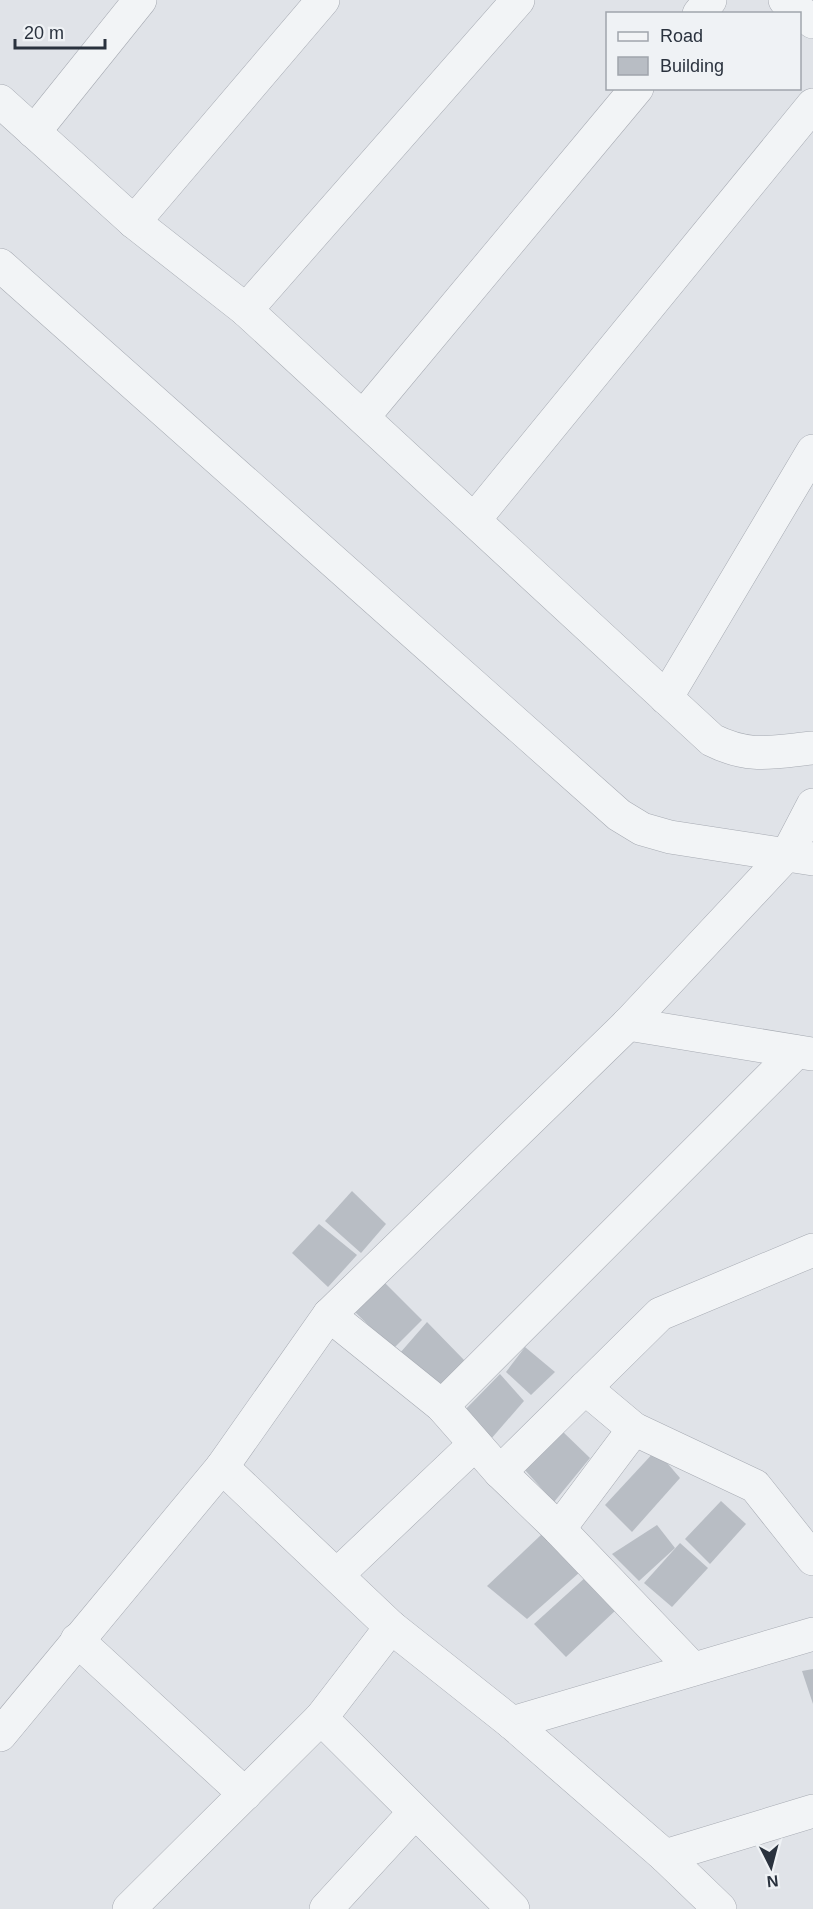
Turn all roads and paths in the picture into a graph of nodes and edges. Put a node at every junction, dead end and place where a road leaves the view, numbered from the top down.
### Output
1 (140, 0) edge
2 (323, 0) edge
3 (518, 0) edge
4 (710, 0) edge
5 (785, 0) edge
6 (701, 12) edge
7 (800, 12) edge
8 (801, 13) edge
9 (813, 22) edge
10 (635, 90) edge
11 (0, 102) edge
12 (813, 105) edge
13 (34, 132) junction
14 (134, 222) junction
15 (0, 266) edge
16 (246, 310) junction
17 (363, 417) junction
18 (813, 451) edge
19 (474, 520) junction
20 (666, 698) junction
21 (813, 748) edge
22 (813, 805) edge
23 (800, 856) edge
24 (628, 1024) junction
25 (805, 1053) edge
26 (813, 1250) edge
27 (328, 1315) junction
28 (585, 1388) junction
29 (441, 1406) junction
30 (634, 1429) junction
31 (475, 1444) junction
32 (222, 1467) junction
33 (500, 1472) junction
34 (559, 1529) junction
35 (813, 1559) edge
36 (337, 1575) junction
37 (391, 1627) junction
38 (813, 1634) edge
39 (77, 1640) junction
40 (693, 1670) junction
41 (321, 1719) junction
42 (512, 1723) junction
43 (0, 1735) edge
44 (245, 1794) junction
45 (813, 1811) edge
46 (415, 1812) junction
47 (665, 1856) junction
48 (129, 1909) edge
49 (326, 1909) edge
50 (513, 1909) edge
51 (720, 1909) edge

1 - 13 street
2 - 14 street
3 - 16 street
4 - 6 street
5 - 7 street
8 - 9 street
10 - 17 street
11 - 13 street
12 - 19 street
13 - 14 street
14 - 16 street
15 - 23 street
16 - 17 street
17 - 19 street
18 - 20 street
19 - 20 street
20 - 21 street
22 - 23 street
23 - 24 street
24 - 25 street
24 - 27 street
25 - 29 street
26 - 28 street
27 - 29 street
27 - 32 street
28 - 30 street
28 - 33 street
29 - 31 street
30 - 34 street
30 - 35 street
31 - 33 street
31 - 36 street
32 - 36 street
32 - 39 street
33 - 34 street
34 - 40 street
36 - 37 street
37 - 41 street
37 - 42 street
38 - 40 street
39 - 43 street
39 - 44 street
40 - 42 street
41 - 44 street
41 - 46 street
42 - 47 street
44 - 48 street
45 - 47 street
46 - 49 street
46 - 50 street
47 - 51 street

